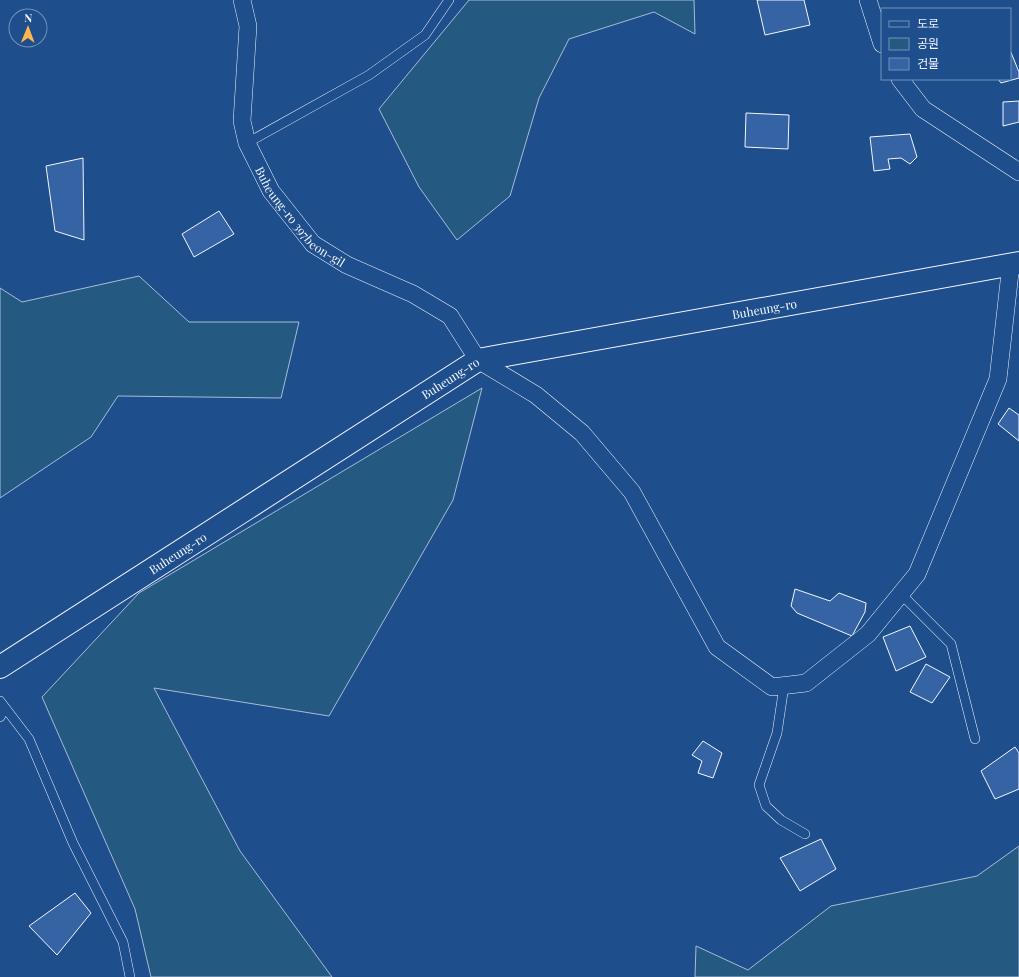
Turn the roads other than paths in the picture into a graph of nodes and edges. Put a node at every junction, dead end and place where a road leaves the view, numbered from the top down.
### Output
1 (242, 0) edge
2 (449, 0) edge
3 (868, 0) edge
4 (881, 41) edge
5 (901, 80) edge
6 (246, 143) junction
7 (1019, 172) edge
8 (1015, 263) edge
9 (478, 360) junction
10 (901, 594) junction
11 (0, 667) edge
12 (784, 686) junction
13 (3, 705) edge
14 (0, 717) edge
15 (975, 739) dead end
16 (805, 834) dead end
17 (130, 977) edge

1 - 6 street, Buheung-ro 397beon-gil
2 - 6 lane
3 - 4 street
5 - 7 street
6 - 9 street, Buheung-ro 397beon-gil
8 - 9 main road, Buheung-ro
8 - 10 street
9 - 11 main road, Buheung-ro
9 - 12 street
10 - 12 street
10 - 15 lane
12 - 16 lane
13 - 14 lane
13 - 17 lane

